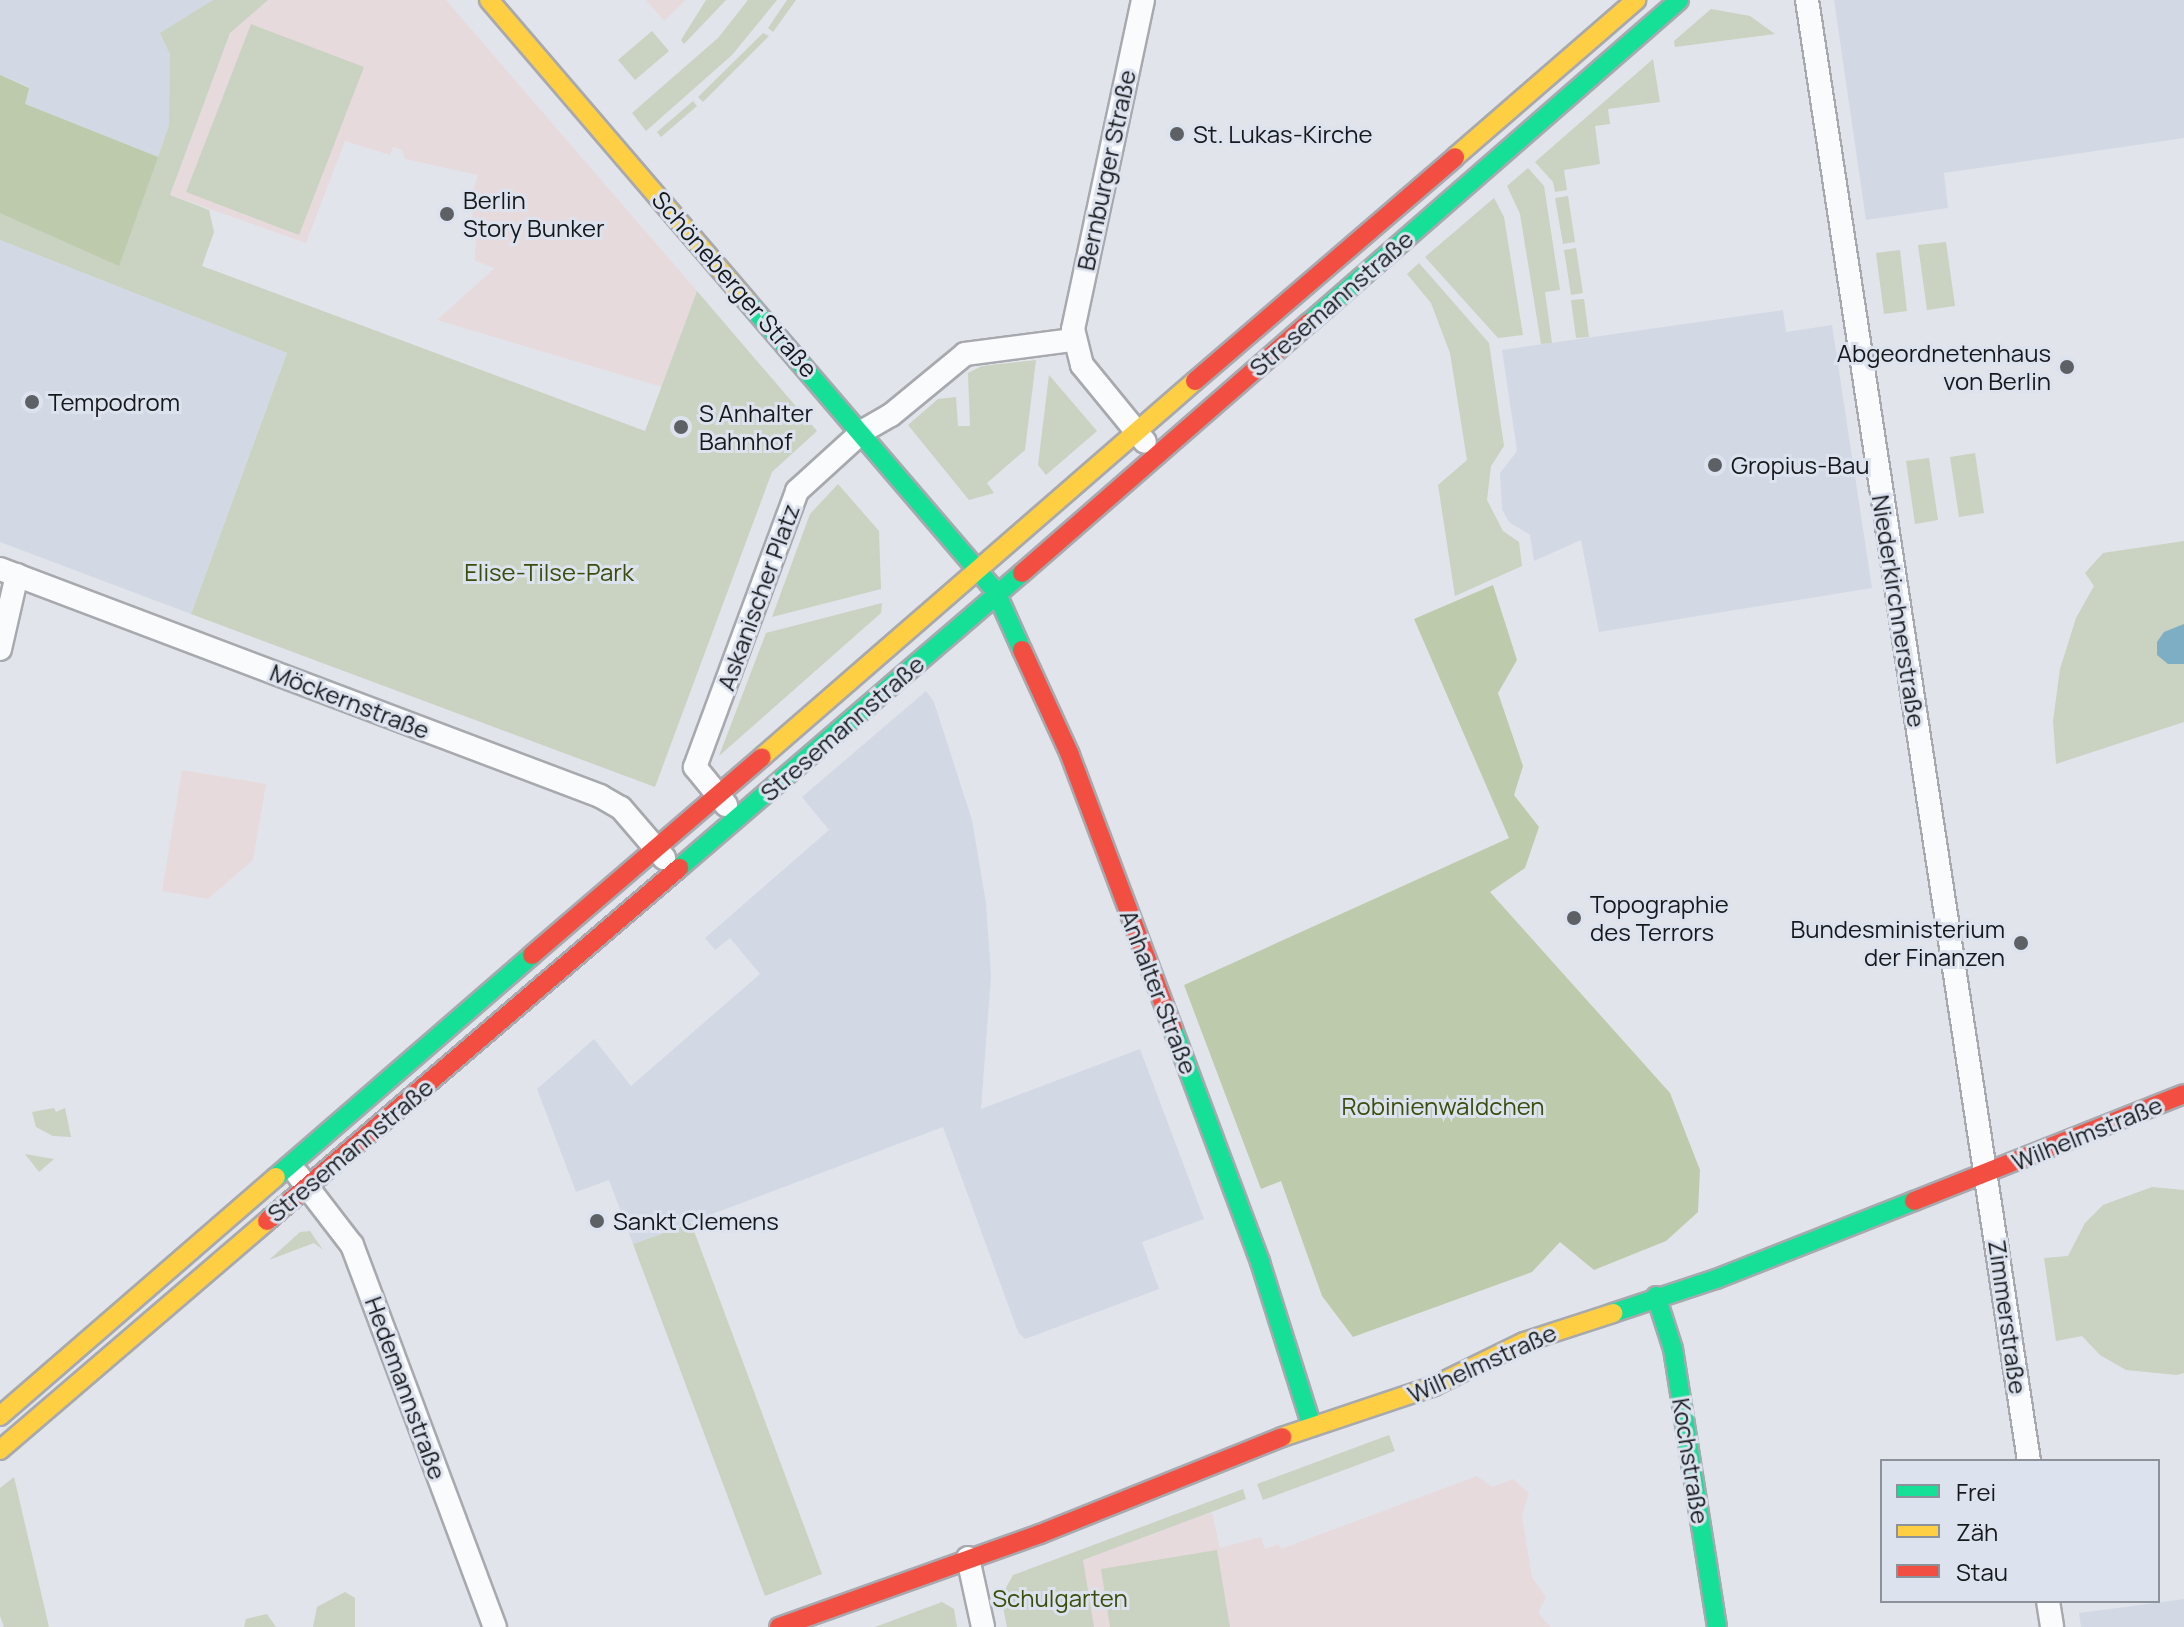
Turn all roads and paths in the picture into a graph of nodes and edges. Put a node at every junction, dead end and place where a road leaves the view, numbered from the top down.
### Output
1 (489, 0) edge
2 (1143, 0) edge
3 (1637, 0) edge
4 (1679, 0) edge
5 (1807, 0) edge
6 (1657, 19) junction
7 (1565, 61) junction
8 (1584, 83) junction
9 (1455, 157) junction
10 (1473, 178) junction
11 (1329, 266) junction
12 (1348, 288) junction
13 (1073, 340) junction
14 (1184, 392) junction
15 (1203, 414) junction
16 (863, 431) junction
17 (1137, 432) junction
18 (1156, 455) junction
19 (981, 568) junction
20 (8, 572) edge
21 (996, 592) junction
22 (0, 649) edge
23 (718, 796) junction
24 (737, 818) junction
25 (656, 849) junction
26 (675, 871) junction
27 (2184, 1094) edge
28 (289, 1165) junction
29 (1988, 1174) junction
30 (308, 1186) junction
31 (1656, 1296) junction
32 (0, 1416) edge
33 (1312, 1427) junction
34 (4, 1438) edge
35 (2029, 1459) edge
36 (968, 1558) junction
37 (2048, 1603) edge
38 (495, 1627) edge
39 (779, 1627) edge
40 (983, 1627) edge
41 (1717, 1627) edge
42 (2052, 1627) edge

1 - 16 main road, Schöneberger Straße
2 - 13 street, Bernburger Straße
3 - 6 street
3 - 7 main road, Stresemannstraße
4 - 6 main road, Stresemannstraße
5 - 29 street, Niederkirchnerstraße
6 - 8 main road, Stresemannstraße
7 - 8 main road
7 - 9 main road, Stresemannstraße
8 - 10 main road, Stresemannstraße
9 - 10 main road
9 - 11 main road, Stresemannstraße
10 - 12 main road, Stresemannstraße
11 - 12 main road
11 - 14 main road, Stresemannstraße
12 - 15 main road, Stresemannstraße
13 - 16 street, Askanischer Platz
13 - 17 street
14 - 15 main road
14 - 17 main road, Stresemannstraße
15 - 18 main road, Stresemannstraße
16 - 19 main road, Schöneberger Straße
16 - 23 street, Askanischer Platz
17 - 18 street
17 - 19 main road, Stresemannstraße
18 - 21 main road, Stresemannstraße
19 - 21 main road, Anhalter Straße
19 - 23 main road, Stresemannstraße
20 - 22 street
20 - 25 street, Möckernstraße
21 - 24 main road, Stresemannstraße
21 - 33 main road, Anhalter Straße
23 - 24 street, Askanischer Platz
23 - 25 main road, Stresemannstraße
24 - 26 main road, Stresemannstraße
25 - 26 street, Möckernstraße
25 - 28 main road, Stresemannstraße
26 - 30 main road, Stresemannstraße
27 - 29 main road, Wilhelmstraße
28 - 30 street, Hedemannstraße
28 - 32 main road, Stresemannstraße
29 - 31 main road, Wilhelmstraße
29 - 35 street, Zimmerstraße
30 - 34 main road, Stresemannstraße
30 - 38 street, Hedemannstraße
31 - 33 main road, Wilhelmstraße
31 - 41 main road, Kochstraße
33 - 36 main road, Wilhelmstraße
36 - 39 main road, Wilhelmstraße
36 - 40 street
37 - 42 street

